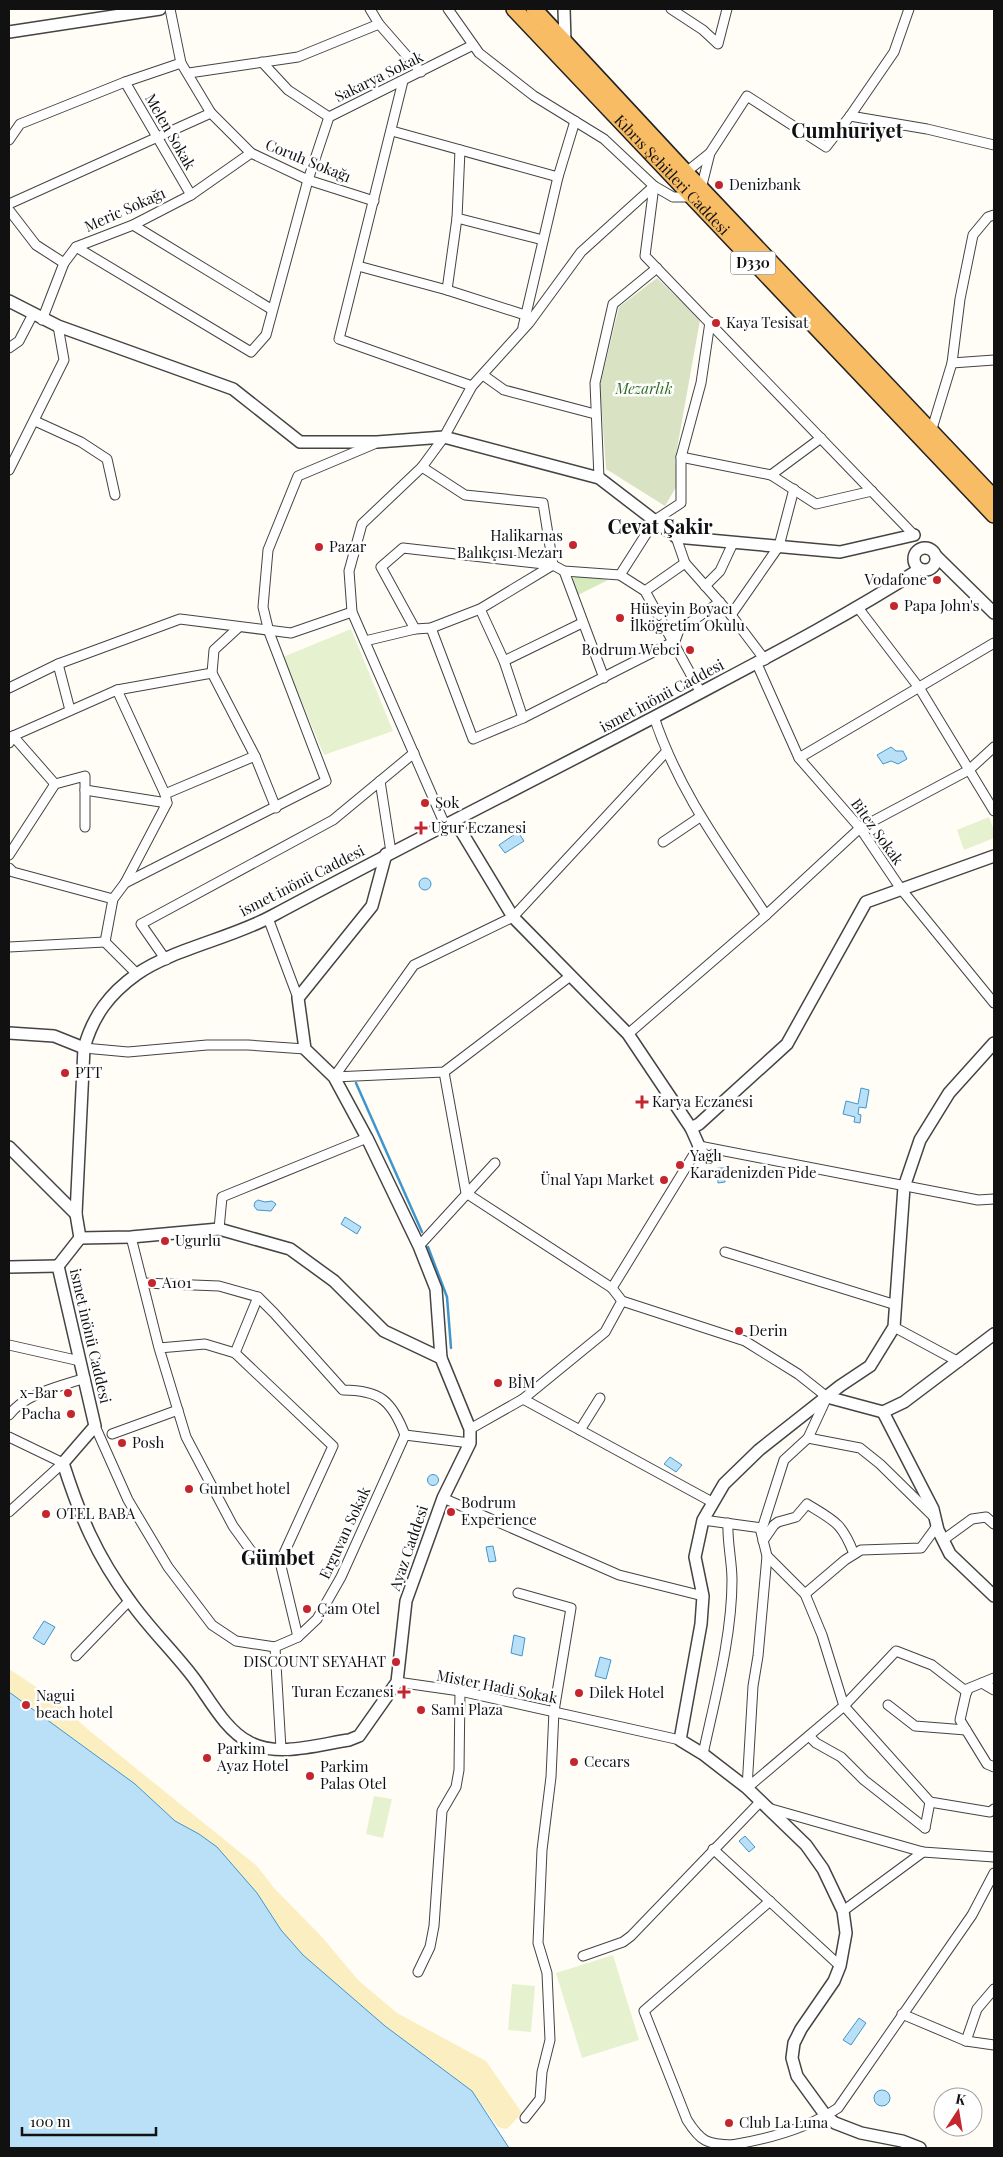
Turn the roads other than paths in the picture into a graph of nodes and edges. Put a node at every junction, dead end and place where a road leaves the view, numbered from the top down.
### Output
1 (160, 9) edge
2 (170, 9) edge
3 (370, 9) edge
4 (448, 9) edge
5 (514, 9) edge
6 (534, 9) edge
7 (564, 9) edge
8 (671, 9) edge
9 (728, 9) edge
10 (909, 9) edge
11 (135, 10) edge
12 (379, 24) junction
13 (9, 32) edge
14 (565, 42) junction
15 (473, 45) junction
16 (262, 62) junction
17 (181, 63) junction
18 (421, 72) junction
19 (189, 73) junction
20 (403, 81) junction
21 (125, 82) junction
22 (211, 113) junction
23 (850, 116) junction
24 (329, 117) junction
25 (575, 121) junction
26 (392, 131) junction
27 (156, 138) junction
28 (9, 140) edge
29 (994, 145) edge
30 (460, 150) junction
31 (251, 153) junction
32 (710, 153) junction
33 (686, 173) junction
34 (558, 177) junction
35 (308, 180) junction
36 (654, 186) junction
37 (696, 193) junction
38 (191, 195) junction
39 (374, 201) junction
40 (9, 204) edge
41 (9, 210) edge
42 (994, 215) edge
43 (458, 218) junction
44 (133, 225) junction
45 (543, 240) junction
46 (76, 247) junction
47 (64, 263) junction
48 (358, 266) junction
49 (657, 268) junction
50 (447, 290) junction
51 (9, 301) edge
52 (271, 309) junction
53 (525, 315) junction
54 (38, 317) junction
55 (710, 322) junction
56 (58, 326) junction
57 (522, 331) junction
58 (9, 348) edge
59 (994, 360) edge
60 (952, 363) junction
61 (483, 375) junction
62 (472, 386) junction
63 (595, 414) junction
64 (35, 421) junction
65 (931, 432) junction
66 (444, 437) junction
67 (821, 438) junction
68 (377, 442) junction
69 (114, 451) dead end
70 (681, 457) junction
71 (107, 459) junction
72 (422, 467) junction
73 (9, 470) edge
74 (771, 475) junction
75 (599, 478) junction
76 (794, 489) junction
77 (872, 491) junction
78 (116, 496) dead end
79 (994, 498) edge
80 (994, 516) edge
81 (655, 520) junction
82 (914, 535) junction
83 (676, 537) junction
84 (733, 543) junction
85 (779, 546) junction
86 (936, 559) junction
87 (916, 562) junction
88 (685, 564) junction
89 (553, 565) junction
90 (564, 571) junction
91 (620, 575) junction
92 (705, 586) junction
93 (645, 590) junction
94 (720, 602) junction
95 (480, 609) junction
96 (859, 609) junction
97 (352, 612) junction
98 (994, 613) edge
99 (731, 615) junction
100 (582, 623) junction
101 (240, 627) junction
102 (431, 628) junction
103 (415, 629) junction
104 (269, 632) junction
105 (365, 640) junction
106 (675, 641) junction
107 (994, 643) edge
108 (504, 661) junction
109 (761, 662) junction
110 (58, 664) junction
111 (212, 673) junction
112 (604, 678) junction
113 (9, 688) edge
114 (920, 689) junction
115 (117, 690) junction
116 (701, 693) junction
117 (70, 710) junction
118 (523, 718) junction
119 (654, 718) junction
120 (11, 739) edge
121 (994, 747) edge
122 (666, 752) junction
123 (414, 753) junction
124 (255, 756) junction
125 (800, 758) junction
126 (969, 770) junction
127 (380, 781) junction
128 (55, 784) junction
129 (85, 790) junction
130 (166, 798) junction
131 (276, 808) junction
132 (994, 811) edge
133 (700, 817) junction
134 (450, 823) junction
135 (85, 827) dead end
136 (860, 828) junction
137 (663, 842) dead end
138 (388, 853) junction
139 (9, 855) edge
140 (994, 856) edge
141 (9, 868) edge
142 (125, 883) junction
143 (901, 889) junction
144 (114, 900) junction
145 (766, 915) junction
146 (268, 918) junction
147 (513, 918) junction
148 (106, 942) junction
149 (9, 947) edge
150 (166, 960) junction
151 (138, 974) junction
152 (569, 976) junction
153 (298, 998) junction
154 (994, 1003) edge
155 (9, 1033) edge
156 (628, 1034) junction
157 (994, 1043) edge
158 (84, 1048) junction
159 (305, 1049) junction
160 (444, 1072) junction
161 (334, 1077) junction
162 (691, 1128) junction
163 (367, 1138) junction
164 (699, 1146) junction
165 (9, 1147) edge
166 (495, 1163) dead end
167 (904, 1187) junction
168 (466, 1193) junction
169 (994, 1198) edge
170 (76, 1214) junction
171 (219, 1229) junction
172 (131, 1237) junction
173 (80, 1238) junction
174 (420, 1246) junction
175 (725, 1252) dead end
176 (58, 1266) junction
177 (9, 1267) edge
178 (143, 1283) junction
179 (612, 1288) junction
180 (258, 1298) junction
181 (622, 1301) junction
182 (896, 1305) junction
183 (894, 1327) junction
184 (994, 1334) edge
185 (9, 1345) edge
186 (159, 1348) junction
187 (235, 1354) junction
188 (441, 1358) junction
189 (80, 1361) junction
190 (959, 1362) junction
191 (85, 1378) junction
192 (827, 1397) junction
193 (600, 1398) dead end
194 (523, 1399) junction
195 (178, 1410) junction
196 (884, 1412) junction
197 (9, 1415) edge
198 (95, 1426) junction
199 (470, 1429) junction
200 (580, 1430) junction
201 (112, 1434) dead end
202 (405, 1435) junction
203 (9, 1437) edge
204 (808, 1438) junction
205 (470, 1443) junction
206 (63, 1462) junction
207 (443, 1498) junction
208 (712, 1502) junction
209 (9, 1512) edge
210 (704, 1520) junction
211 (936, 1522) junction
212 (728, 1523) junction
213 (994, 1524) edge
214 (762, 1528) junction
215 (943, 1540) junction
216 (763, 1541) junction
217 (854, 1554) junction
218 (767, 1556) junction
219 (280, 1562) junction
220 (518, 1593) dead end
221 (805, 1594) junction
222 (703, 1596) junction
223 (994, 1596) edge
224 (129, 1601) junction
225 (298, 1637) junction
226 (275, 1647) junction
227 (76, 1656) dead end
228 (994, 1678) edge
229 (397, 1682) junction
230 (982, 1683) junction
231 (994, 1690) edge
232 (460, 1691) junction
233 (967, 1692) junction
234 (888, 1705) dead end
235 (844, 1706) junction
236 (554, 1711) junction
237 (966, 1730) junction
238 (809, 1736) junction
239 (680, 1740) junction
240 (280, 1749) junction
241 (702, 1754) junction
242 (994, 1766) edge
243 (747, 1788) junction
244 (930, 1802) junction
245 (763, 1805) junction
246 (994, 1809) edge
247 (713, 1849) junction
248 (923, 1852) junction
249 (994, 1857) edge
250 (994, 1873) edge
251 (770, 1901) junction
252 (842, 1911) junction
253 (582, 1956) dead end
254 (840, 1966) junction
255 (418, 1972) dead end
256 (994, 1989) edge
257 (902, 2014) junction
258 (966, 2041) junction
259 (994, 2045) edge
260 (826, 2116) junction
261 (525, 2118) dead end
262 (903, 2145) edge
263 (731, 2147) edge
264 (920, 2148) edge

1 - 11 street
2 - 17 street, Coruh Sokağı
3 - 12 street
4 - 15 street
5 - 37 highway, Kıbrıs Şehitleri Caddesi / D330
6 - 14 highway, Kıbrıs Şehitleri Caddesi / D330
7 - 14 street
8 - 9 street
10 - 23 street
11 - 13 street
12 - 16 street
12 - 18 street
14 - 33 highway, Kıbrıs Şehitleri Caddesi / D330
15 - 18 street, Sakarya Sokak
15 - 25 street
16 - 19 street
16 - 24 street
17 - 19 street, Coruh Sokağı
17 - 21 street
18 - 20 street, Sakarya Sokak
19 - 22 street, Coruh Sokağı
20 - 24 street, Sakarya Sokak
20 - 26 street
21 - 27 street, Melen Sokak
21 - 28 street
22 - 27 street
22 - 31 street, Coruh Sokağı
23 - 29 street
23 - 32 street
24 - 35 street, Sakarya Sokak
25 - 34 street
25 - 36 street
26 - 30 street
26 - 39 street
27 - 38 street, Melen Sokak
27 - 40 street
30 - 34 street
30 - 43 street
31 - 35 street, Coruh Sokağı
31 - 38 street, Meric Sokağı
32 - 33 street
32 - 37 street
33 - 37 highway, Kıbrıs Şehitleri Caddesi / D330
34 - 45 street
35 - 39 street, Coruh Sokağı
35 - 52 street, Sakarya Sokak
36 - 37 street
36 - 49 street
36 - 57 street
37 - 65 highway, Kıbrıs Şehitleri Caddesi / D330
37 - 80 highway, Kıbrıs Şehitleri Caddesi / D330
38 - 44 street, Meric Sokağı
39 - 48 street
41 - 47 street
42 - 60 street
43 - 45 street
43 - 50 street
44 - 46 street, Meric Sokağı
44 - 52 street
45 - 53 street
46 - 47 street, Meric Sokağı
46 - 52 street, Sakarya Sokak
47 - 54 street, Meric Sokağı
48 - 50 street
48 - 62 street
49 - 55 street
49 - 63 street
50 - 53 street
51 - 54 street
53 - 57 street
54 - 56 street
54 - 58 street, Meric Sokağı
55 - 67 street
55 - 70 street
56 - 64 street
56 - 68 street
57 - 61 street
59 - 60 street
60 - 65 street
61 - 62 street
61 - 63 street
62 - 66 street
63 - 75 street
64 - 71 street
64 - 73 street
65 - 79 highway, Kıbrıs Şehitleri Caddesi / D330
66 - 68 street
66 - 72 street
66 - 75 street
67 - 74 street
67 - 77 street
68 - 104 street
69 - 71 street
70 - 74 street
70 - 81 street
71 - 78 street
72 - 89 street
72 - 97 street
74 - 76 street
75 - 81 street
76 - 77 street
76 - 85 street
77 - 82 street
81 - 83 street
81 - 91 street
82 - 85 street
82 - 86 street
82 - 87 street
83 - 84 street
83 - 88 street
84 - 85 street
84 - 92 street
85 - 99 street
86 - 87 street
86 - 87 street, ismet inönü Caddesi
86 - 98 street
87 - 96 street, ismet inönü Caddesi
88 - 92 street, Bitez Sokak
88 - 93 street
89 - 90 street
89 - 95 street
89 - 103 street
90 - 91 street
90 - 100 street
91 - 93 street
92 - 94 street, Bitez Sokak
93 - 106 street
94 - 99 street, Bitez Sokak
94 - 106 street
95 - 102 street
95 - 108 street
96 - 109 street, ismet inönü Caddesi
96 - 114 street
97 - 104 street
97 - 105 street
99 - 109 street, Bitez Sokak
100 - 108 street
100 - 112 street
101 - 104 street
101 - 110 street
101 - 111 street
102 - 103 street
102 - 118 street
103 - 105 street
104 - 131 street
105 - 123 street
106 - 112 street
106 - 116 street
107 - 114 street
108 - 118 street
109 - 116 street, ismet inönü Caddesi
109 - 125 street, Bitez Sokak
110 - 113 street
110 - 117 street
111 - 115 street
111 - 124 street
112 - 118 street
114 - 125 street
114 - 126 street
115 - 117 street
115 - 130 street
116 - 119 street, ismet inönü Caddesi
117 - 120 street
119 - 122 street
119 - 134 street, ismet inönü Caddesi
120 - 128 street
121 - 126 street
122 - 133 street
122 - 147 street
123 - 127 street
123 - 134 street
124 - 130 street
124 - 131 street
125 - 136 street, Bitez Sokak
126 - 132 street
126 - 136 street
127 - 138 street
127 - 150 street
128 - 129 street
128 - 139 street
129 - 130 street
129 - 135 street
130 - 142 street
131 - 142 street
133 - 137 street
133 - 145 street
134 - 138 street, ismet inönü Caddesi
134 - 147 street
136 - 143 street, Bitez Sokak
136 - 145 street
138 - 146 street, ismet inönü Caddesi
138 - 153 street
140 - 143 street
141 - 144 street
142 - 144 street
143 - 154 street, Bitez Sokak
143 - 162 street
144 - 148 street
145 - 156 street
146 - 150 street, ismet inönü Caddesi
146 - 153 street
147 - 152 street
147 - 161 street
148 - 149 street
148 - 151 street
150 - 151 street, ismet inönü Caddesi
151 - 158 street, ismet inönü Caddesi
152 - 156 street
152 - 160 street
153 - 159 street
155 - 158 street
156 - 162 street
157 - 167 street
158 - 159 street
158 - 170 street, ismet inönü Caddesi
159 - 161 street, Ayaz Caddesi
160 - 161 street
160 - 168 street
161 - 163 street, Ayaz Caddesi
162 - 164 street
163 - 171 street
163 - 174 street, Ayaz Caddesi
164 - 167 street
164 - 179 street
165 - 170 street
166 - 168 street
167 - 169 street
167 - 182 street
168 - 174 street
168 - 179 street
170 - 173 street, ismet inönü Caddesi
171 - 172 street
171 - 188 street
172 - 173 street
172 - 178 street
173 - 176 street, ismet inönü Caddesi
174 - 188 street, Ayaz Caddesi
175 - 182 street
176 - 177 street
176 - 189 street, ismet inönü Caddesi
178 - 180 street
178 - 186 street
179 - 181 street
180 - 187 street
180 - 202 street
181 - 192 street
181 - 194 street
182 - 183 street
183 - 190 street
183 - 192 street
184 - 190 street
185 - 189 street
186 - 187 street
186 - 195 street
187 - 219 street
188 - 199 street, Ayaz Caddesi
189 - 191 street, ismet inönü Caddesi
190 - 196 street
191 - 197 street
191 - 198 street, ismet inönü Caddesi
192 - 196 street
192 - 204 street
192 - 208 street
193 - 200 street
194 - 199 street
194 - 200 street
195 - 201 street
195 - 219 street
196 - 211 street
198 - 206 street, ismet inönü Caddesi
198 - 226 street
199 - 205 street, Ayaz Caddesi
200 - 208 street
202 - 205 street
202 - 225 street, Erguvan Sokak
203 - 206 street
204 - 211 street
204 - 214 street
205 - 207 street, Ayaz Caddesi
206 - 209 street
206 - 224 street, Ayaz Caddesi
207 - 222 street
207 - 229 street, Ayaz Caddesi
208 - 210 street
210 - 212 street
210 - 222 street
211 - 215 street
211 - 217 street
212 - 214 street
212 - 241 street
213 - 215 street
214 - 216 street
215 - 223 street
216 - 217 street
216 - 218 street
217 - 221 street
218 - 221 street
218 - 243 street
219 - 225 street
220 - 236 street
221 - 235 street
222 - 239 street
224 - 227 street
224 - 240 street, Ayaz Caddesi
225 - 226 street, Erguvan Sokak
226 - 240 street
228 - 230 street
229 - 232 street, Mister Hadi Sokak
229 - 240 street, Ayaz Caddesi
230 - 231 street
230 - 233 street
232 - 236 street, Mister Hadi Sokak
232 - 255 street
233 - 235 street
233 - 237 street
234 - 237 street
235 - 238 street
235 - 244 street
236 - 239 street, Mister Hadi Sokak
236 - 261 street
237 - 242 street
238 - 243 street
238 - 244 street
239 - 241 street
241 - 243 street
243 - 245 street
244 - 246 street
245 - 247 street
245 - 248 street
245 - 252 street
247 - 251 street
247 - 253 street
248 - 249 street
248 - 252 street
250 - 257 street
251 - 254 street
251 - 263 street
252 - 254 street
254 - 260 street
256 - 258 street
257 - 258 street
257 - 260 street
258 - 259 street
260 - 262 street
260 - 263 street
262 - 264 street

